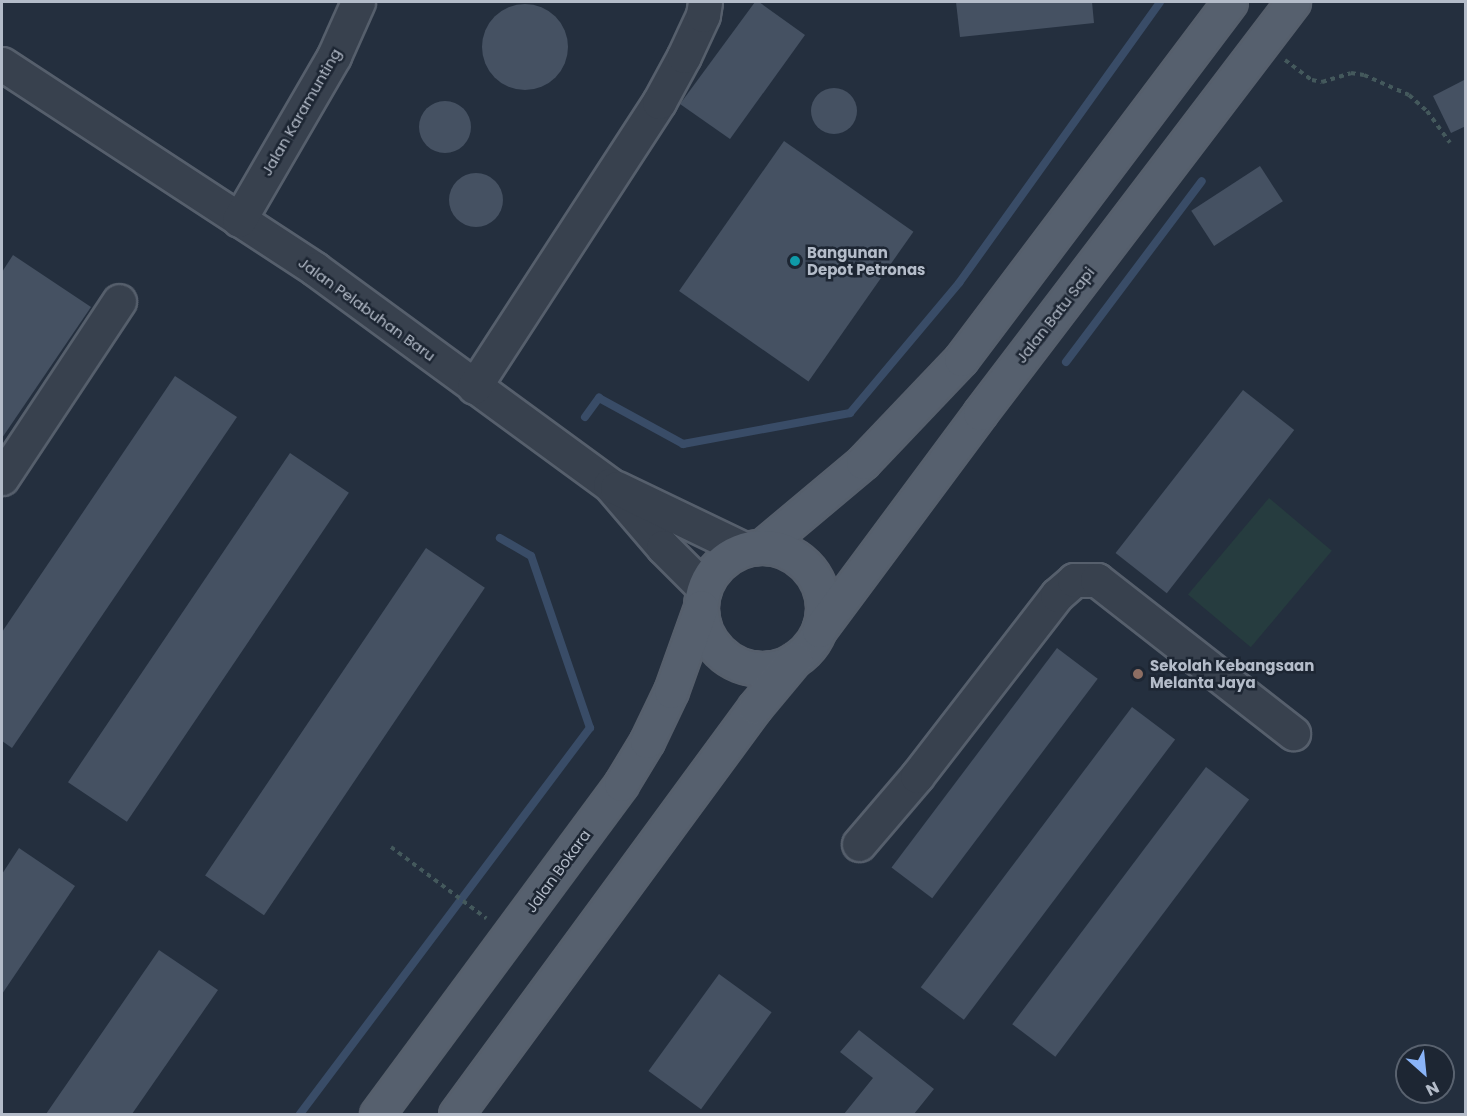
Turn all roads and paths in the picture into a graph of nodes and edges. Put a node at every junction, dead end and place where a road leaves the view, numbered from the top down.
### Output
1 (358, 2) edge
2 (705, 2) edge
3 (1230, 2) edge
4 (1293, 2) edge
5 (1289, 63) dead end
6 (2, 64) edge
7 (1450, 143) dead end
8 (239, 220) junction
9 (119, 301) dead end
10 (474, 387) junction
11 (2, 478) edge
12 (610, 485) junction
13 (753, 548) junction
14 (702, 598) junction
15 (819, 630) junction
16 (795, 659) junction
17 (1293, 733) dead end
18 (858, 844) dead end
19 (391, 847) dead end
20 (488, 919) dead end
21 (377, 1114) edge
22 (456, 1114) edge

1 - 8 street, Jalan Karamunting
2 - 10 street
3 - 13 main road
4 - 15 main road, Jalan Batu Sapi
5 - 7 path
6 - 8 street, Jalan Pelabuhan Baru
8 - 10 street, Jalan Pelabuhan Baru
9 - 11 street
10 - 12 street, Jalan Pelabuhan Baru
12 - 13 street
12 - 14 street, Jalan Pelabuhan Baru
13 - 14 main road
13 - 15 main road
14 - 16 main road
14 - 21 main road, Jalan Bokara
15 - 16 main road
16 - 22 main road
17 - 18 street
19 - 20 path

